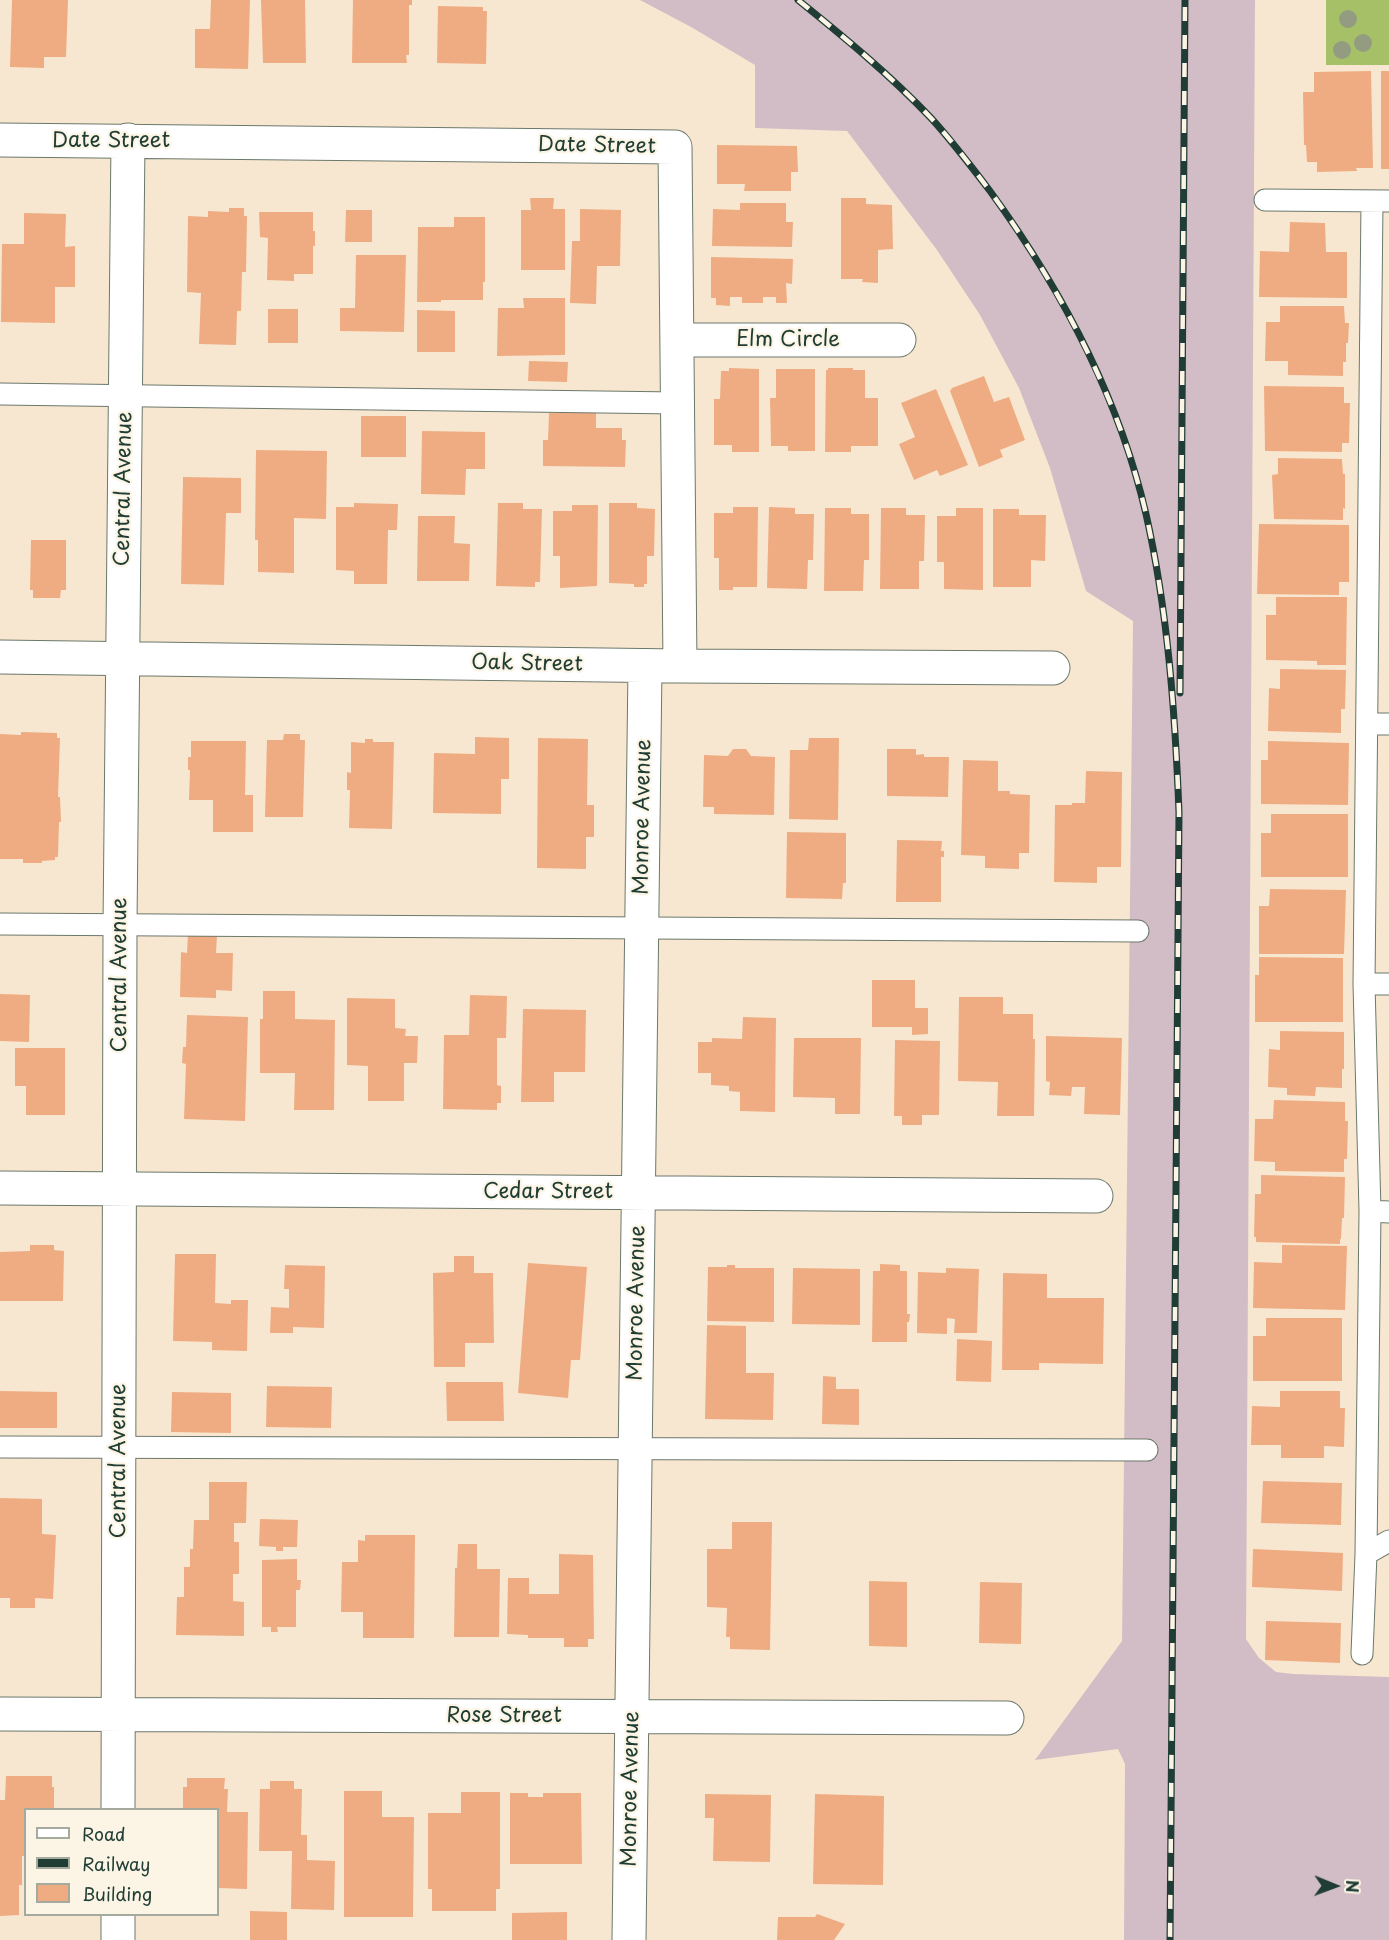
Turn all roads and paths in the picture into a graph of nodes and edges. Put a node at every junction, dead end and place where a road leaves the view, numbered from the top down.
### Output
1 (0, 140) edge
2 (128, 141) junction
3 (1265, 200) dead end
4 (1380, 201) edge
5 (677, 340) junction
6 (899, 340) dead end
7 (0, 394) edge
8 (126, 395) junction
9 (677, 403) junction
10 (1380, 462) edge
11 (0, 657) edge
12 (122, 658) junction
13 (645, 666) junction
14 (680, 666) junction
15 (1053, 668) dead end
16 (1367, 724) junction
17 (1389, 724) edge
18 (0, 924) edge
19 (120, 925) junction
20 (642, 928) junction
21 (1138, 931) dead end
22 (1364, 984) junction
23 (1389, 984) edge
24 (0, 1188) edge
25 (119, 1189) junction
26 (639, 1193) junction
27 (1096, 1196) dead end
28 (1379, 1211) edge
29 (0, 1447) edge
30 (119, 1448) junction
31 (636, 1449) junction
32 (1147, 1450) dead end
33 (1389, 1541) edge
34 (1366, 1554) junction
35 (1362, 1653) dead end
36 (0, 1714) edge
37 (118, 1714) junction
38 (632, 1716) junction
39 (1007, 1718) dead end
40 (118, 1808) edge
41 (118, 1916) edge
42 (118, 1940) edge
43 (629, 1940) edge

1 - 2 street, Date Street
2 - 5 street, Date Street
2 - 8 street, Central Avenue
3 - 4 lane
4 - 10 lane
5 - 6 street, Elm Circle
5 - 9 street, Date Street
7 - 8 lane
8 - 9 lane
8 - 12 street, Central Avenue
9 - 14 street, Date Street
10 - 16 lane
11 - 12 street, Oak Street
12 - 13 street, Oak Street
12 - 19 street, Central Avenue
13 - 14 street, Oak Street
13 - 20 street, Monroe Avenue
14 - 15 street, Oak Street
16 - 17 lane
16 - 22 lane
18 - 19 lane
19 - 20 lane
19 - 25 street, Central Avenue
20 - 21 lane
20 - 26 street, Monroe Avenue
22 - 23 lane
22 - 28 lane
24 - 25 street, Cedar Street
25 - 26 street, Cedar Street
25 - 30 street, Central Avenue
26 - 27 street, Cedar Street
26 - 31 street, Monroe Avenue
28 - 34 lane
29 - 30 lane
30 - 31 lane
30 - 37 street, Central Avenue
31 - 32 lane
31 - 38 street, Monroe Avenue
33 - 34 lane
34 - 35 lane
36 - 37 street, Rose Street
37 - 38 street, Rose Street
37 - 40 street, Central Avenue
38 - 39 street, Rose Street
38 - 43 street, Monroe Avenue
41 - 42 street

